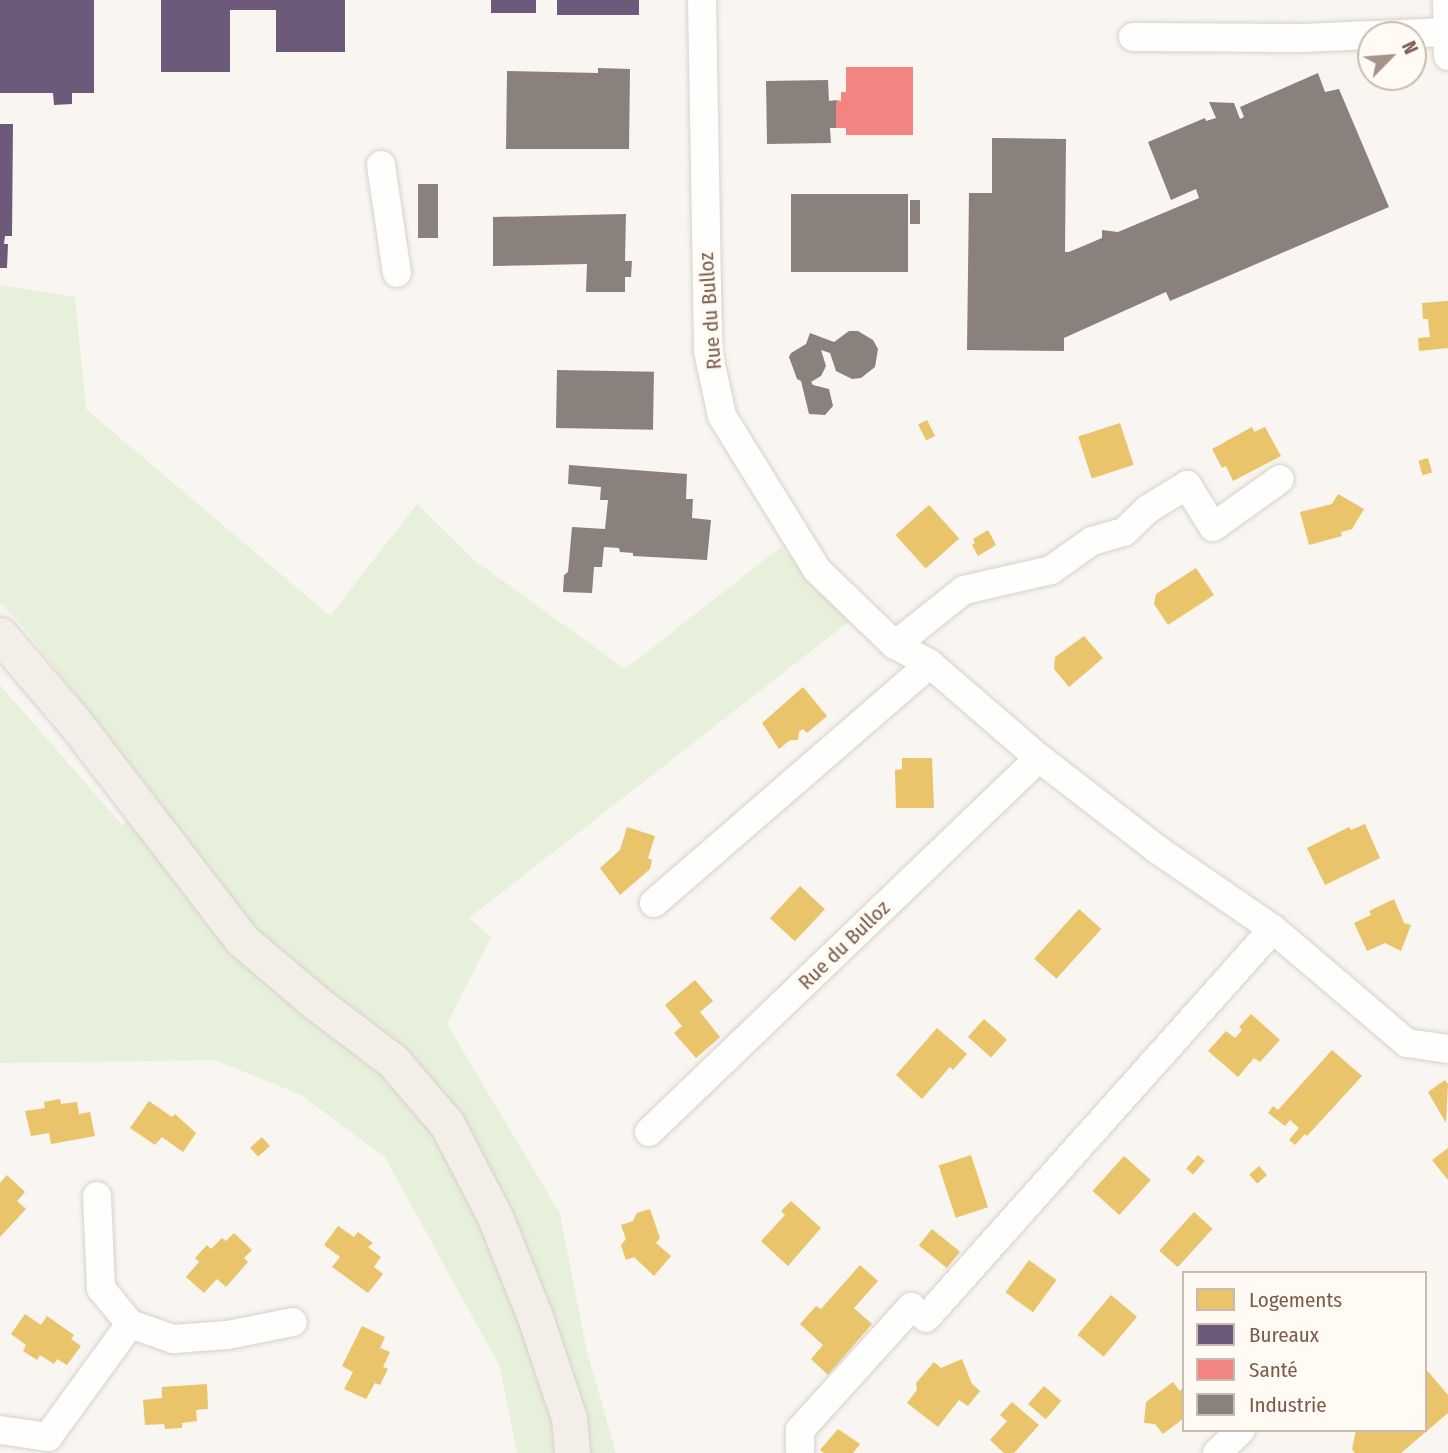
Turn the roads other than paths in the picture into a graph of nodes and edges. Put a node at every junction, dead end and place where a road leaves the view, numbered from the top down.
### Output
1 (702, 0) edge
2 (1447, 0) edge
3 (1357, 36) edge
4 (1133, 37) dead end
5 (1427, 41) edge
6 (1447, 44) edge
7 (381, 166) dead end
8 (397, 273) dead end
9 (1280, 479) dead end
10 (0, 635) edge
11 (894, 645) junction
12 (930, 664) junction
13 (1039, 758) junction
14 (654, 903) dead end
15 (1273, 929) junction
16 (1446, 1046) edge
17 (649, 1132) dead end
18 (97, 1196) dead end
19 (293, 1322) dead end
20 (130, 1324) junction
21 (0, 1430) edge
22 (1239, 1432) edge
23 (572, 1453) edge
24 (800, 1453) edge
25 (1217, 1453) edge

1 - 11 street, Rue du Bulloz
2 - 6 street
3 - 4 street
5 - 6 street
7 - 8 street
9 - 11 street
10 - 23 main road
11 - 12 street, Rue du Bulloz
12 - 13 street, Rue du Bulloz
12 - 14 street
13 - 15 street, Rue du Bulloz
13 - 17 street, Rue du Bulloz
15 - 16 street, Rue du Bulloz
15 - 24 street
18 - 20 street
19 - 20 street
20 - 21 street
22 - 25 street

